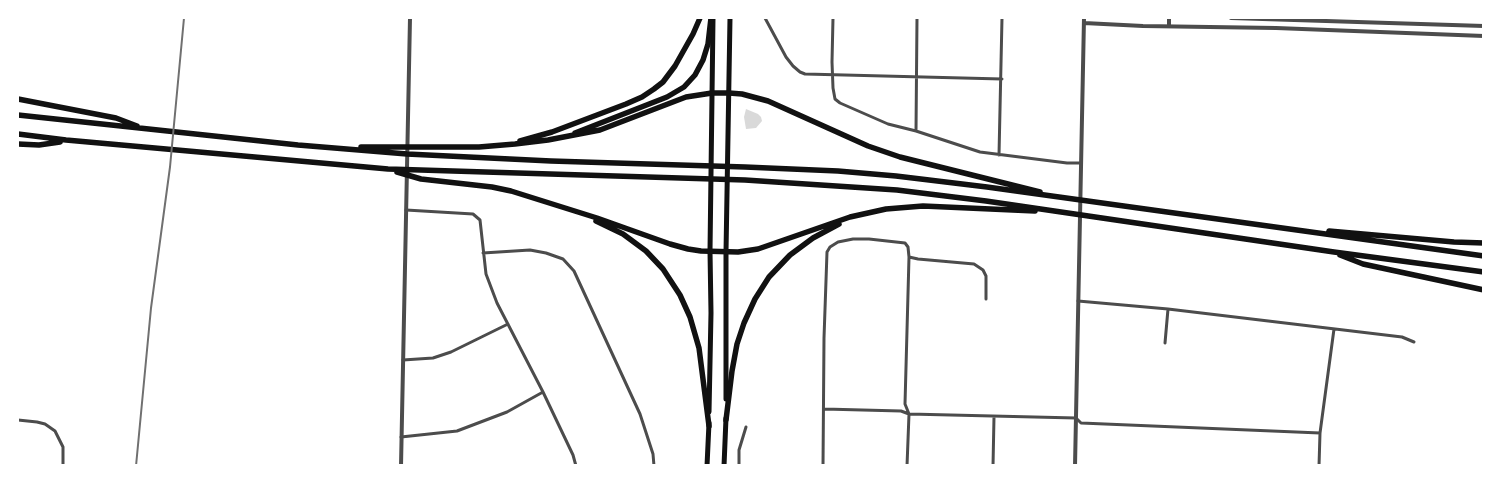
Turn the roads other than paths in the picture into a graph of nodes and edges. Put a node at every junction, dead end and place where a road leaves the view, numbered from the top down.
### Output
1 (410, 18) edge
2 (700, 18) edge
3 (712, 18) edge
4 (730, 18) edge
5 (765, 18) edge
6 (832, 18) edge
7 (917, 18) edge
8 (1002, 18) edge
9 (1084, 18) edge
10 (1169, 18) edge
11 (1231, 18) edge
12 (1392, 22) junction
13 (1084, 23) junction
14 (1411, 23) junction
15 (1459, 25) junction
16 (1169, 26) junction
17 (1484, 26) edge
18 (1391, 33) junction
19 (1411, 34) junction
20 (1458, 36) junction
21 (1484, 36) edge
22 (833, 75) junction
23 (917, 76) junction
24 (1002, 79) junction
25 (729, 92) junction
26 (712, 93) junction
27 (18, 99) edge
28 (18, 115) edge
29 (143, 128) junction
30 (916, 131) junction
31 (18, 134) edge
32 (66, 140) junction
33 (548, 140) junction
34 (18, 144) edge
35 (298, 145) junction
36 (490, 146) junction
37 (999, 155) junction
38 (1080, 164) junction
39 (388, 169) junction
40 (1066, 199) junction
41 (552, 204) junction
42 (405, 210) junction
43 (875, 211) junction
44 (1066, 213) junction
45 (1251, 224) junction
46 (1484, 243) edge
47 (710, 252) junction
48 (726, 252) junction
49 (1334, 252) junction
50 (483, 253) junction
51 (1484, 256) edge
52 (909, 257) junction
53 (1484, 272) edge
54 (1484, 290) edge
55 (986, 299) dead end
56 (1078, 301) junction
57 (1168, 310) junction
58 (508, 324) junction
59 (1334, 329) junction
60 (1414, 342) dead end
61 (1165, 343) dead end
62 (403, 360) junction
63 (543, 392) junction
64 (824, 409) junction
65 (909, 414) junction
66 (994, 417) junction
67 (1076, 418) junction
68 (18, 420) edge
69 (726, 420) junction
70 (709, 426) junction
71 (746, 427) dead end
72 (1320, 433) junction
73 (401, 438) junction
74 (63, 466) edge
75 (401, 466) edge
76 (576, 466) edge
77 (654, 466) edge
78 (707, 466) edge
79 (724, 466) edge
80 (739, 466) edge
81 (823, 466) edge
82 (908, 466) edge
83 (993, 466) edge
84 (1075, 466) edge
85 (1319, 466) edge

1 - 42 street
2 - 36 highway
3 - 26 main road
3 - 33 highway
4 - 25 main road
5 - 22 street
6 - 22 street
7 - 23 street
8 - 24 street
9 - 13 street
10 - 16 street
11 - 12 street
12 - 14 street
12 - 18 street
13 - 16 street
13 - 38 street
14 - 15 street
14 - 19 street
15 - 17 street
15 - 20 street
16 - 18 street
18 - 19 street
19 - 20 street
20 - 21 street
22 - 23 street
22 - 30 street
23 - 24 street
23 - 30 street
24 - 37 street
25 - 26 highway
25 - 40 highway
25 - 48 main road
26 - 33 highway
26 - 47 main road
27 - 29 highway
28 - 29 highway
29 - 35 highway
30 - 37 street
31 - 32 highway
32 - 34 highway
32 - 39 highway
33 - 36 highway
35 - 36 highway
35 - 40 highway
37 - 38 street
38 - 56 street
39 - 41 highway
39 - 44 highway
40 - 45 highway
41 - 47 highway
41 - 70 highway
42 - 50 street
42 - 62 street
43 - 44 highway
43 - 48 highway
43 - 69 highway
44 - 49 highway
45 - 46 highway
45 - 51 highway
47 - 48 highway
47 - 70 main road
48 - 69 main road
49 - 53 highway
49 - 54 highway
50 - 58 street
50 - 77 street
52 - 55 street
52 - 64 street
52 - 65 street
56 - 57 street
56 - 67 street
57 - 59 street
57 - 61 street
58 - 62 street
58 - 63 street
59 - 60 street
59 - 72 street
62 - 73 street
63 - 73 street
63 - 76 street
64 - 65 street
64 - 81 street
65 - 66 street
65 - 82 street
66 - 67 street
66 - 83 street
67 - 72 street
67 - 84 street
68 - 74 street
69 - 79 main road
70 - 78 main road
71 - 80 street
72 - 85 street
73 - 75 street

